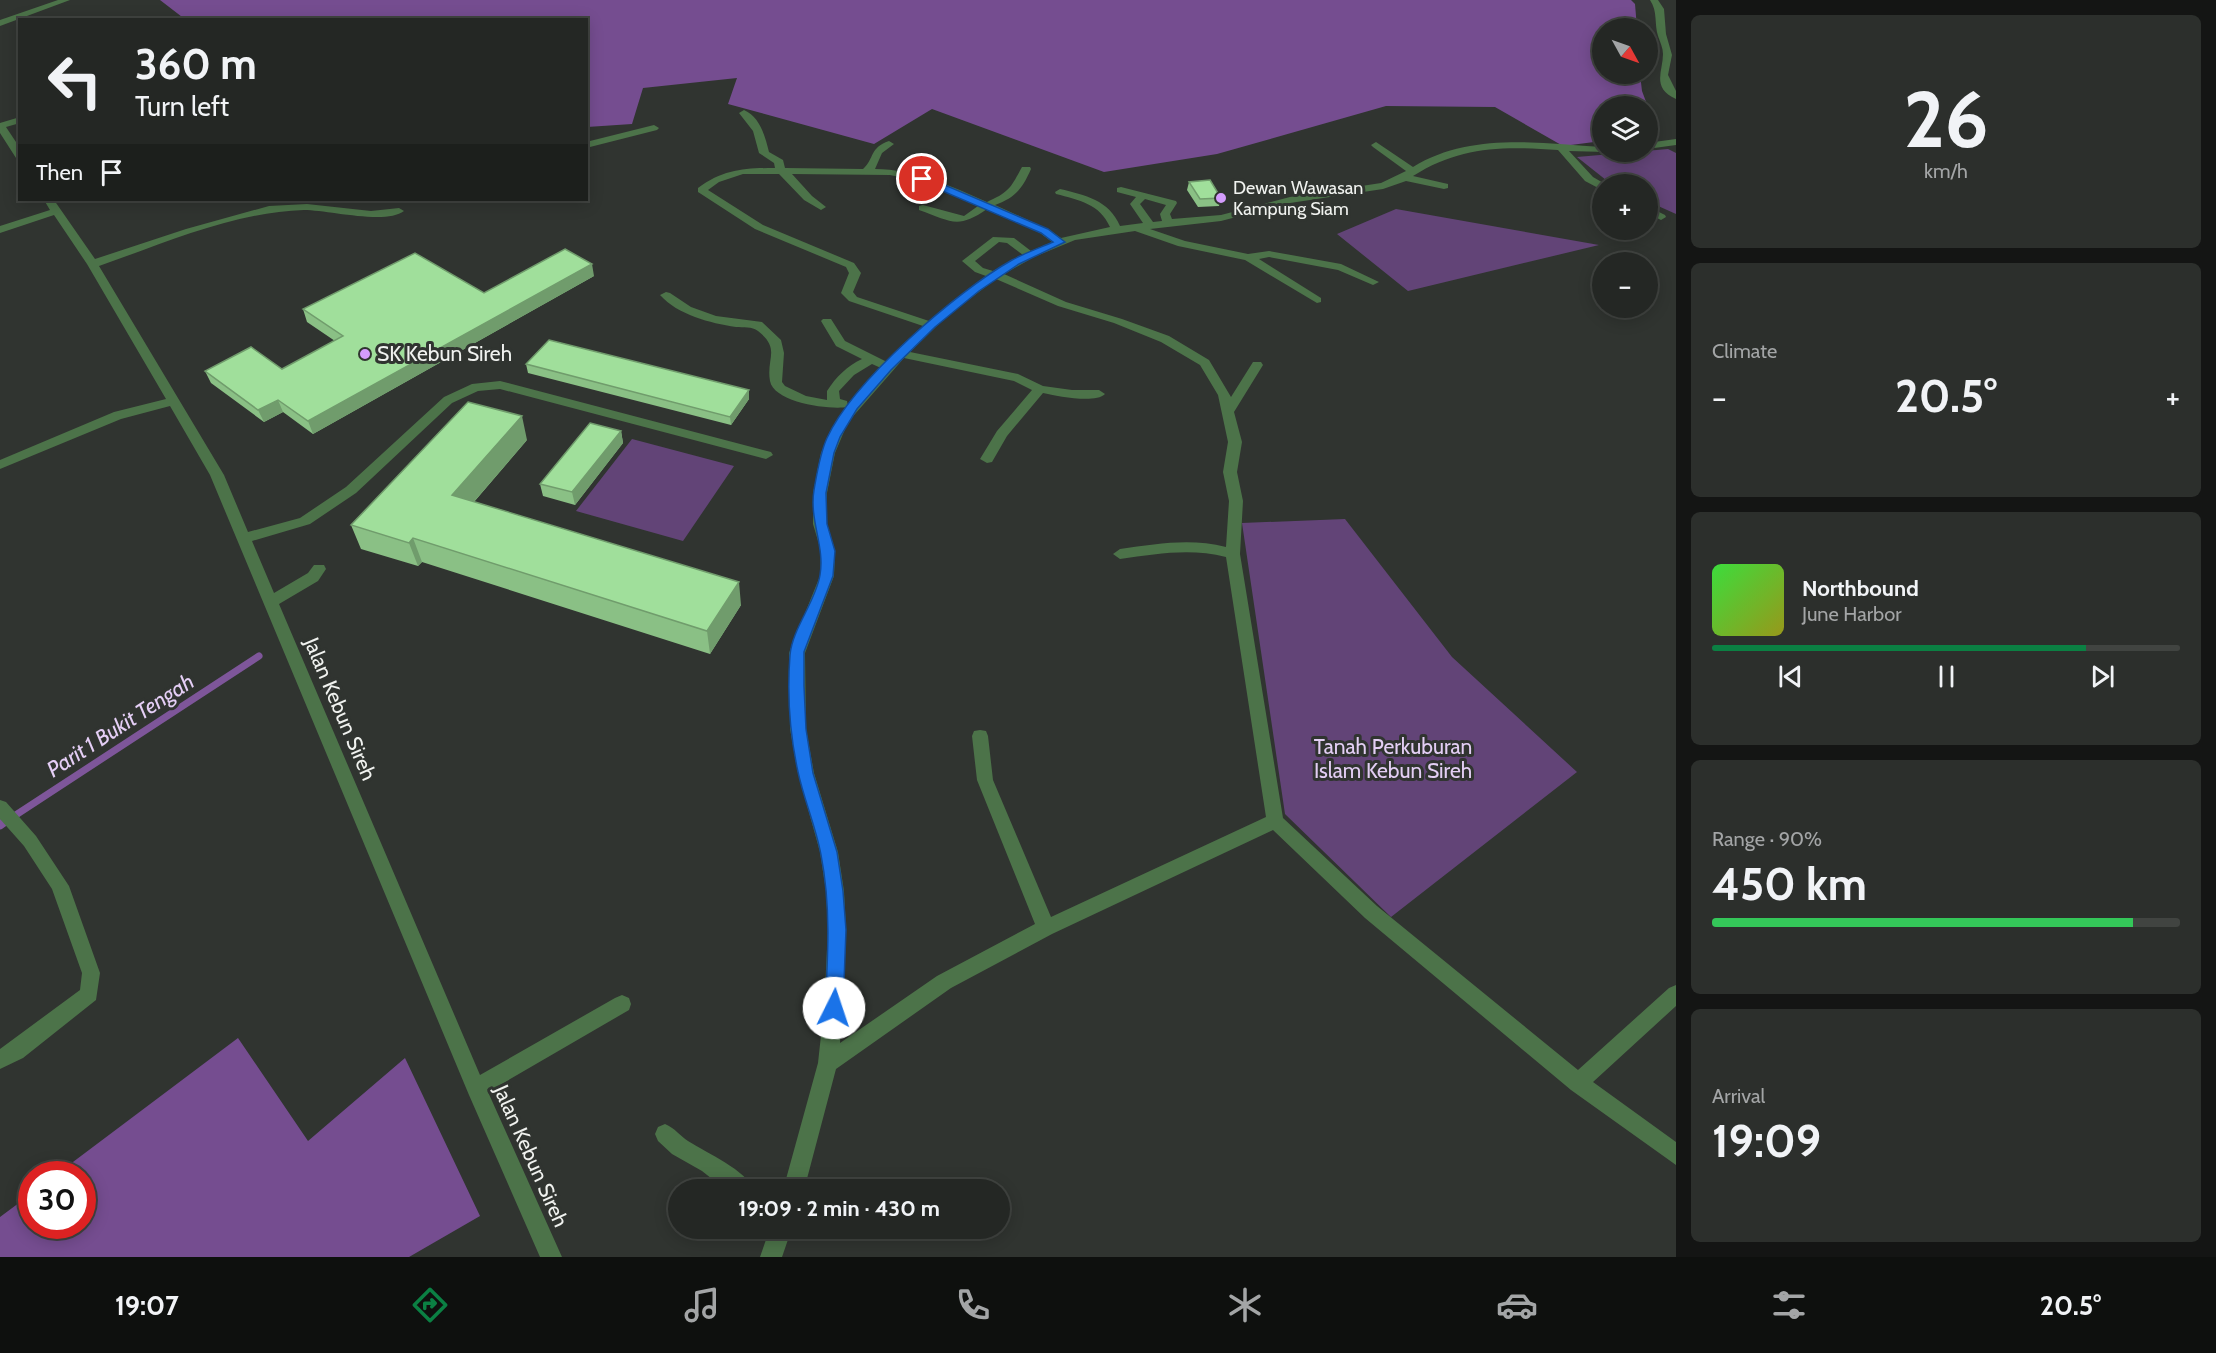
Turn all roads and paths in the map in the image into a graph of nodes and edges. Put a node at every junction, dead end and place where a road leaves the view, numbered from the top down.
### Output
1 (66, 0) edge
2 (1654, 0) edge
3 (0, 23) edge
4 (1676, 96) edge
5 (744, 113) dead end
6 (18, 121) edge
7 (0, 126) edge
8 (654, 128) dead end
9 (1676, 142) edge
10 (889, 144) dead end
11 (1658, 144) edge
12 (588, 145) edge
13 (1376, 145) dead end
14 (1562, 149) junction
15 (1592, 150) edge
16 (18, 153) edge
17 (1026, 169) dead end
18 (781, 171) junction
19 (866, 171) junction
20 (1407, 174) junction
21 (1592, 181) edge
22 (1444, 186) dead end
23 (1121, 189) dead end
24 (1060, 192) dead end
25 (1142, 196) junction
26 (50, 201) edge
27 (294, 201) edge
28 (985, 206) junction
29 (285, 207) junction
30 (821, 207) dead end
31 (923, 208) dead end
32 (57, 211) junction
33 (399, 211) dead end
34 (1168, 223) junction
35 (1150, 225) junction
36 (1135, 227) junction
37 (1116, 229) junction
38 (0, 230) edge
39 (1060, 242) junction
40 (1030, 255) junction
41 (1248, 257) junction
42 (93, 264) junction
43 (996, 274) junction
44 (1373, 282) dead end
45 (666, 295) dead end
46 (1317, 300) dead end
47 (826, 321) dead end
48 (931, 325) junction
49 (901, 354) junction
50 (870, 360) junction
51 (1257, 365) dead end
52 (888, 367) junction
53 (1040, 389) junction
54 (1099, 394) dead end
55 (174, 401) junction
56 (834, 401) junction
57 (852, 407) junction
58 (1229, 410) junction
59 (766, 455) dead end
60 (987, 459) dead end
61 (0, 465) edge
62 (245, 538) junction
63 (1120, 554) dead end
64 (1233, 554) junction
65 (319, 569) dead end
66 (271, 602) junction
67 (980, 736) dead end
68 (1, 807) edge
69 (1275, 821) junction
70 (1046, 928) junction
71 (1676, 994) edge
72 (622, 1004) dead end
73 (0, 1060) edge
74 (828, 1063) junction
75 (1578, 1083) junction
76 (476, 1088) junction
77 (665, 1134) dead end
78 (1676, 1155) edge
79 (729, 1179) edge
80 (796, 1179) edge
81 (777, 1239) edge
82 (551, 1257) edge
83 (771, 1257) edge

1 - 3 street
2 - 4 street
5 - 18 street
6 - 7 street
7 - 16 street
8 - 12 street
9 - 11 street
10 - 19 street
13 - 20 street
14 - 15 street
14 - 20 street
14 - 21 street
17 - 28 street
18 - 19 street
18 - 30 street
18 - 48 street
19 - 28 street
20 - 22 street
20 - 34 street
23 - 25 street
24 - 37 street
25 - 34 street
25 - 35 street
26 - 32 street, Jalan Kebun Sireh
27 - 29 street
28 - 31 street
28 - 39 street
29 - 33 street
29 - 42 street
32 - 38 street
32 - 42 street, Jalan Kebun Sireh
34 - 35 street
35 - 36 street
36 - 37 street
36 - 41 street
37 - 39 street
39 - 40 street
40 - 43 street
40 - 43 street
41 - 44 street
41 - 46 street
42 - 55 street, Jalan Kebun Sireh
43 - 48 street
43 - 58 street
45 - 56 street
47 - 50 street
48 - 49 street
49 - 52 street
49 - 53 street
50 - 52 street
50 - 56 street
51 - 58 street
52 - 57 street
53 - 54 street
53 - 60 street
55 - 61 street
55 - 62 street, Jalan Kebun Sireh
56 - 57 street
57 - 74 street
58 - 64 street
59 - 62 street
62 - 66 street, Jalan Kebun Sireh
63 - 64 street
64 - 69 street
65 - 66 street
66 - 76 street, Jalan Kebun Sireh
67 - 70 street
68 - 73 street
69 - 70 street
69 - 75 street
70 - 74 street
71 - 75 street
72 - 76 street
74 - 80 street
75 - 78 street
76 - 82 street, Jalan Kebun Sireh
77 - 79 street
81 - 83 street

